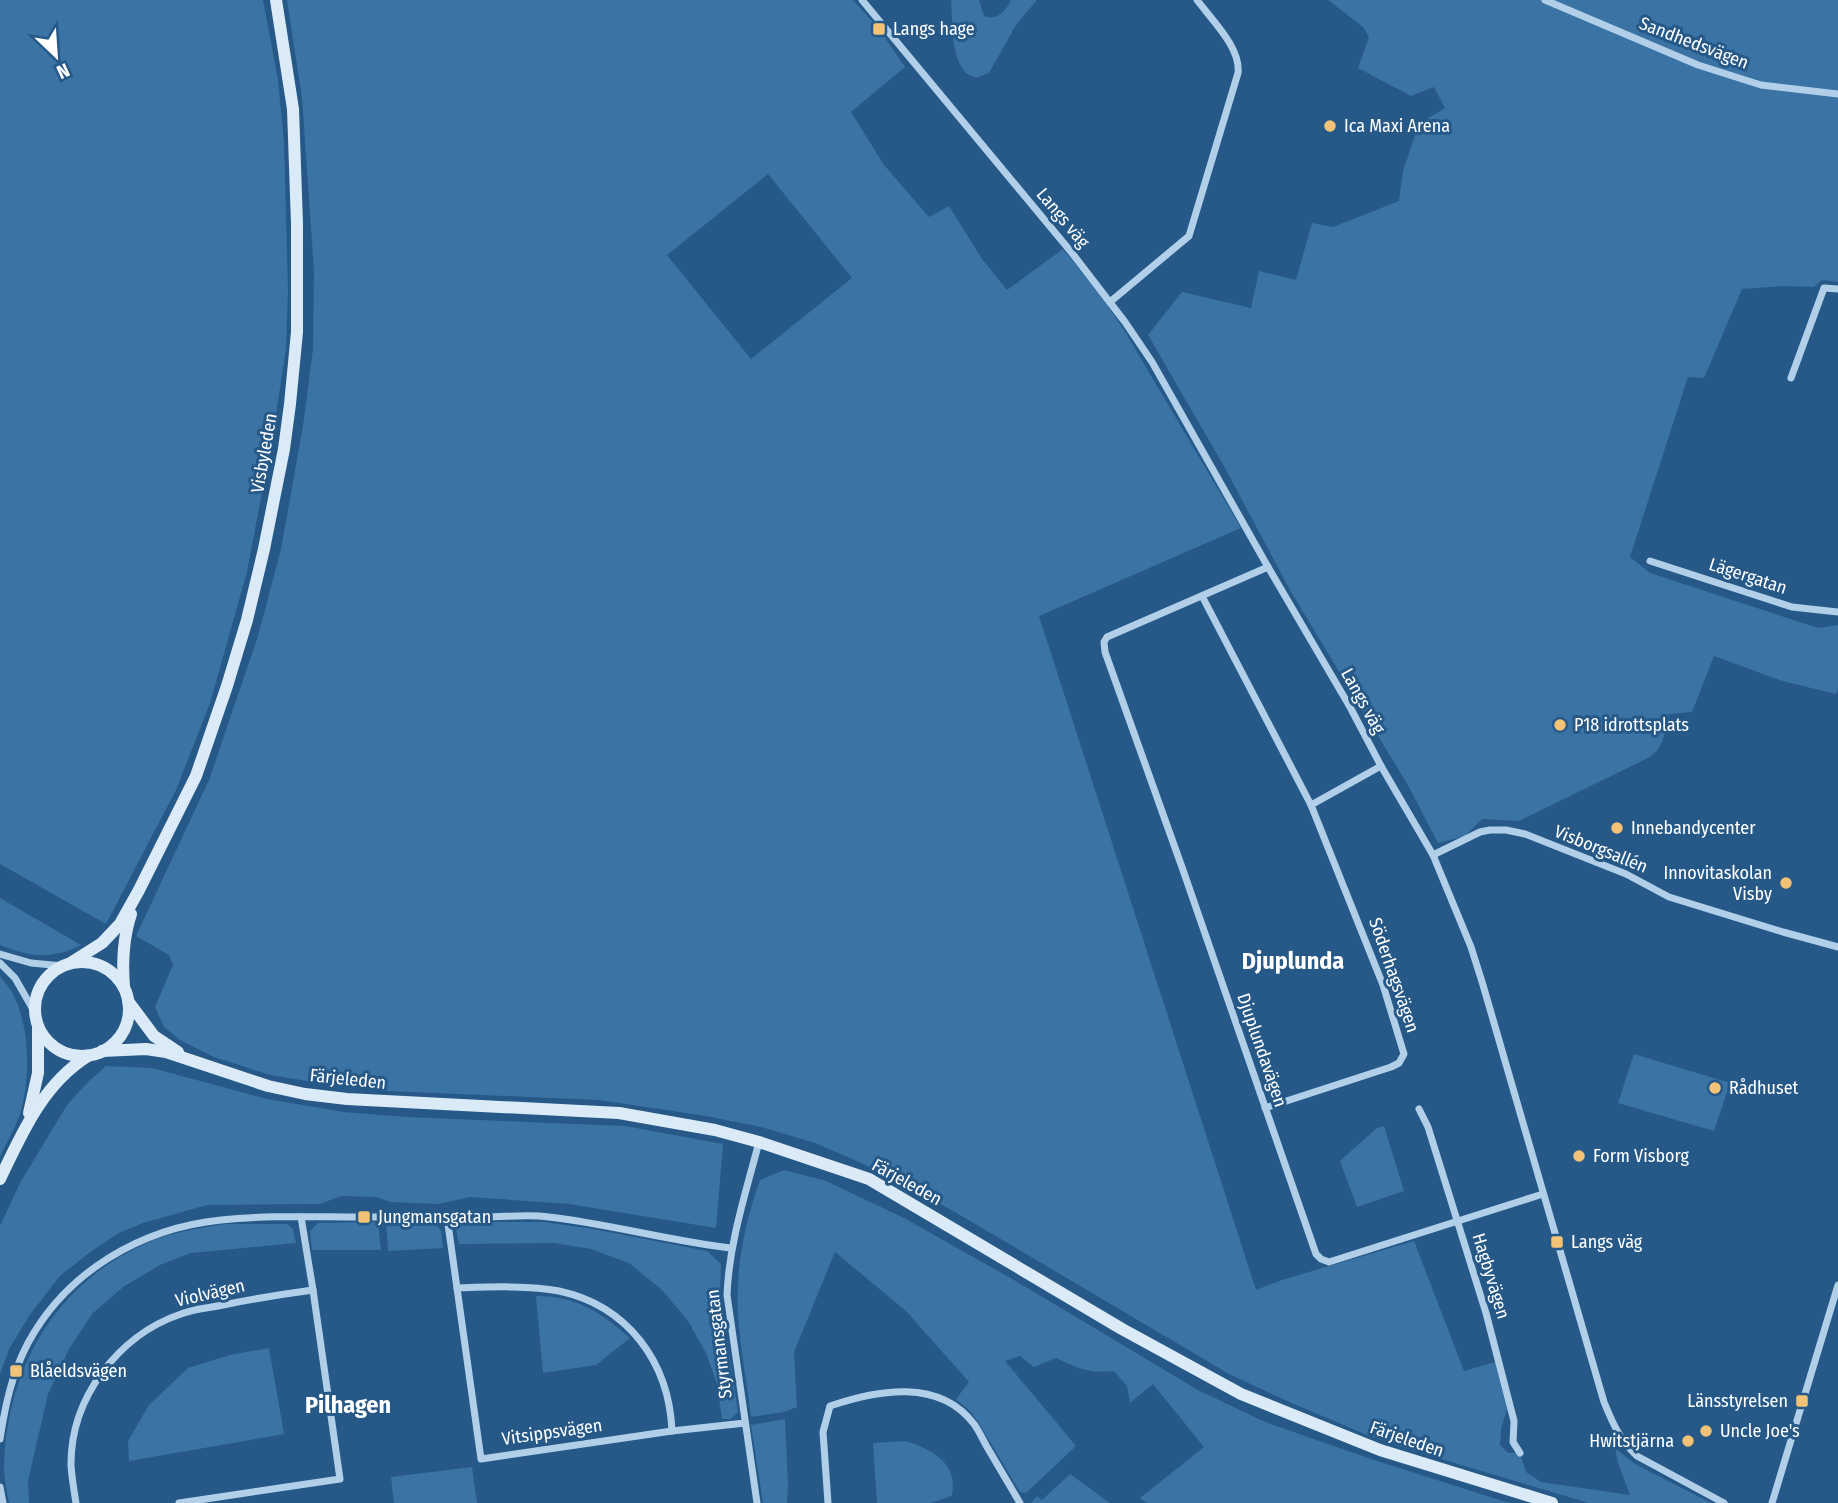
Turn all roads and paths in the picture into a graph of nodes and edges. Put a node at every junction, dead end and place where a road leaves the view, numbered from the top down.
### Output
1 (276, 0) edge
2 (862, 0) edge
3 (1197, 0) edge
4 (1545, 0) edge
5 (1838, 94) edge
6 (1838, 289) edge
7 (1110, 302) junction
8 (1791, 378) dead end
9 (1650, 561) dead end
10 (1268, 567) junction
11 (1202, 597) junction
12 (1838, 612) edge
13 (1381, 766) junction
14 (1311, 805) junction
15 (1433, 855) junction
16 (139, 890) junction
17 (1838, 947) edge
18 (0, 954) edge
19 (0, 963) edge
20 (68, 964) junction
21 (127, 995) junction
22 (36, 1019) junction
23 (96, 1053) junction
24 (193, 1060) junction
25 (1265, 1108) junction
26 (1419, 1109) dead end
27 (22, 1133) junction
28 (759, 1142) junction
29 (0, 1179) edge
30 (1543, 1194) junction
31 (301, 1217) junction
32 (447, 1217) junction
33 (1457, 1220) junction
34 (731, 1248) junction
35 (1838, 1285) edge
36 (457, 1288) junction
37 (313, 1290) junction
38 (745, 1423) junction
39 (672, 1431) junction
40 (0, 1439) edge
41 (1520, 1453) dead end
42 (0, 1487) edge
43 (3, 1503) edge
44 (76, 1503) edge
45 (179, 1503) edge
46 (757, 1503) edge
47 (828, 1503) edge
48 (1020, 1503) edge
49 (1552, 1503) edge
50 (1724, 1503) edge
51 (1772, 1503) edge

1 - 16 main road, Visbyleden
2 - 7 street, Langs väg
3 - 7 street
4 - 5 street, Sandhedsvägen
6 - 8 street
7 - 10 street, Langs väg
9 - 12 street, Lägergatan
10 - 11 street, Djuplundavägen
10 - 13 street, Langs väg
11 - 14 street, Söderhagsvägen
11 - 25 street, Djuplundavägen
13 - 14 street
13 - 15 street, Langs väg
14 - 25 street, Söderhagsvägen
15 - 17 street, Visborgsallén
15 - 30 street, Langs väg
16 - 20 main road, Visbyleden
16 - 21 main road, Visbyleden
18 - 20 street
19 - 22 street
20 - 21 main road
20 - 22 main road
21 - 23 main road
21 - 24 main road, Färjeleden
22 - 23 main road
22 - 27 main road
23 - 24 main road, Färjeleden
23 - 27 main road
24 - 28 main road, Färjeleden
25 - 33 street, Djuplundavägen
26 - 33 street, Hagbyvägen
27 - 29 main road
28 - 34 street, Styrmansgatan
28 - 49 main road, Färjeleden
30 - 33 street, Djuplundavägen
30 - 50 street, Langs väg
31 - 32 street
31 - 37 street
31 - 40 street
32 - 34 street
32 - 36 street, Vitsippsvägen
33 - 41 street, Hagbyvägen
34 - 38 street, Styrmansgatan
35 - 51 street
36 - 39 street
36 - 39 street, Vitsippsvägen
37 - 44 street, Violvägen
37 - 45 street
38 - 39 street, Vitsippsvägen
38 - 46 street, Styrmansgatan
42 - 43 street
47 - 48 street

